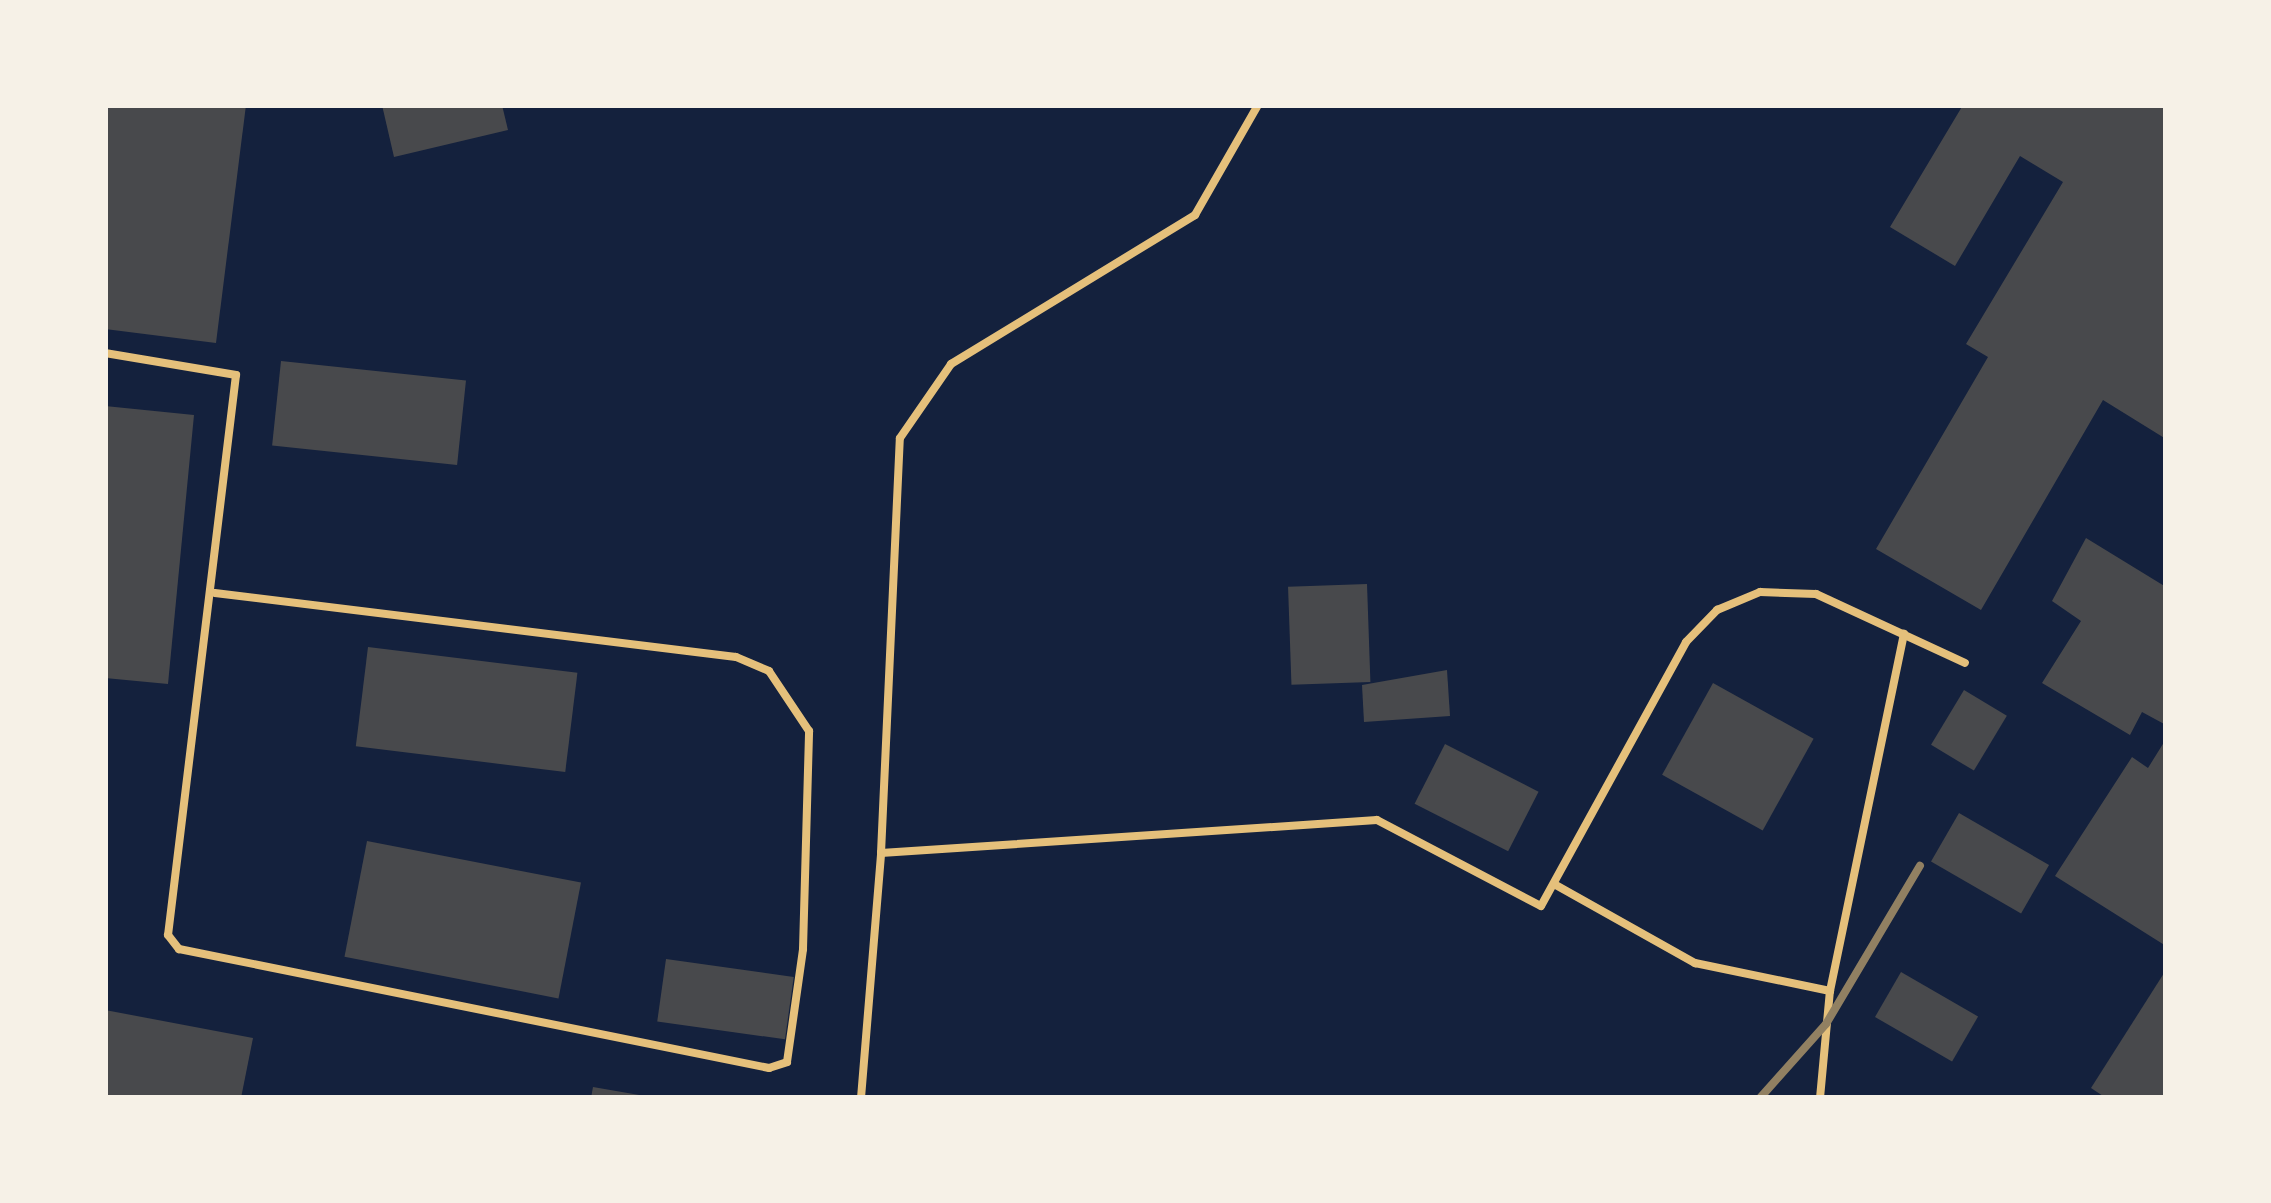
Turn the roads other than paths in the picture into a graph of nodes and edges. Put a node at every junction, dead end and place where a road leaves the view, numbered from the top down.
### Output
1 (1258, 105) edge
2 (105, 353) edge
3 (216, 593) junction
4 (1904, 634) junction
5 (1965, 663) dead end
6 (881, 854) junction
7 (1554, 884) junction
8 (1830, 991) junction
9 (861, 1098) edge
10 (1820, 1098) edge

1 - 6 lane
2 - 3 lane
3 - 3 lane
4 - 5 lane
4 - 7 lane
4 - 8 lane
6 - 7 lane
6 - 9 lane
7 - 8 lane
8 - 10 lane

